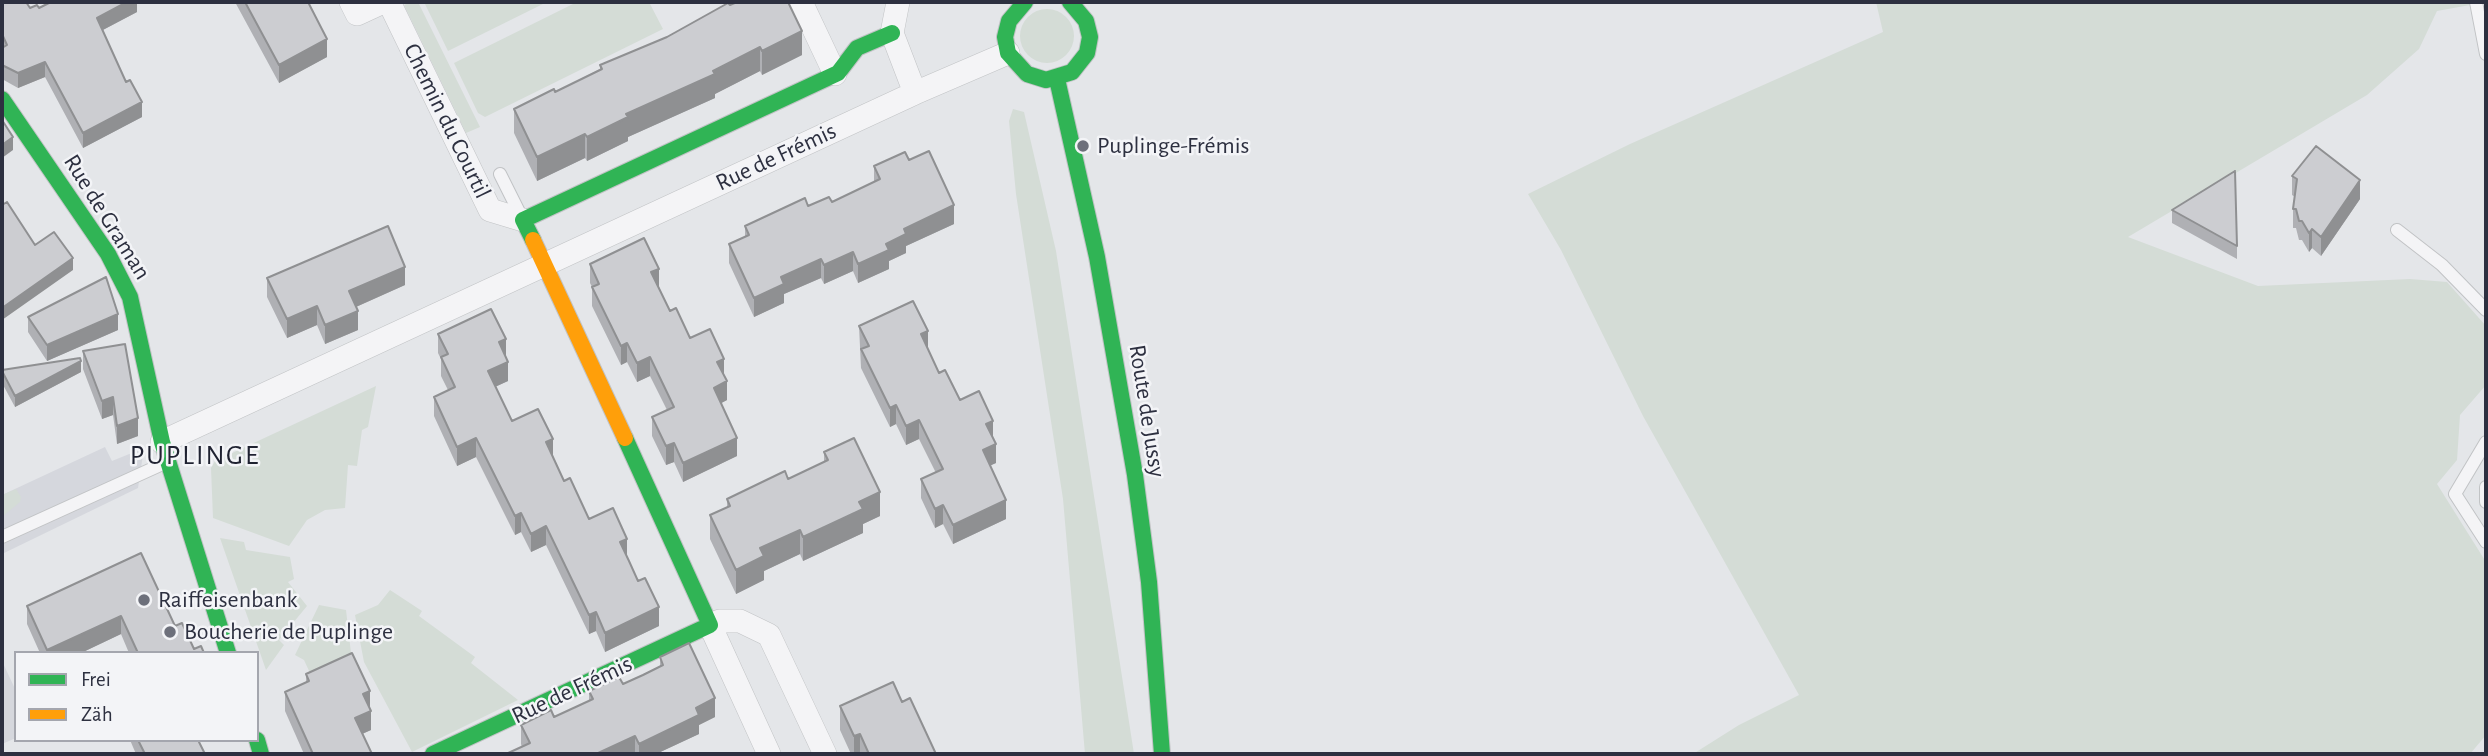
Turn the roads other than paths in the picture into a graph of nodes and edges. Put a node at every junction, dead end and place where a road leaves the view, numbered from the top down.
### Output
1 (351, 2) edge
2 (383, 2) edge
3 (389, 2) edge
4 (801, 2) edge
5 (898, 2) edge
6 (1025, 2) edge
7 (1070, 2) edge
8 (2476, 2) edge
9 (892, 33) junction
10 (1008, 53) junction
11 (2486, 54) edge
12 (835, 74) junction
13 (1057, 79) junction
14 (915, 93) junction
15 (2, 99) edge
16 (500, 174) dead end
17 (523, 220) junction
18 (2397, 230) dead end
19 (546, 264) junction
20 (2486, 310) edge
21 (2486, 442) edge
22 (165, 452) junction
23 (2486, 487) edge
24 (2486, 502) edge
25 (2, 537) edge
26 (2486, 542) edge
27 (710, 625) junction
28 (227, 651) edge
29 (433, 754) edge
30 (769, 754) edge
31 (825, 754) edge
32 (1162, 754) edge

1 - 2 street
3 - 17 street, Chemin du Courtil
4 - 12 street
5 - 9 street
6 - 10 street
7 - 13 street
8 - 11 lane
9 - 12 street, Rue de Frémis
9 - 14 street
10 - 13 street
10 - 14 street, Rue de Frémis
12 - 17 street, Rue de Frémis
13 - 32 street, Route de Jussy
14 - 19 street, Rue de Frémis
15 - 22 street, Rue de Graman
16 - 17 lane
17 - 19 street
18 - 20 lane
19 - 22 street, Rue de Frémis
19 - 27 street
21 - 26 lane
22 - 25 lane
22 - 28 street, Rue de Graman
23 - 24 lane
27 - 29 street, Rue de Frémis
27 - 30 street
27 - 31 street, Rue de Frémis

